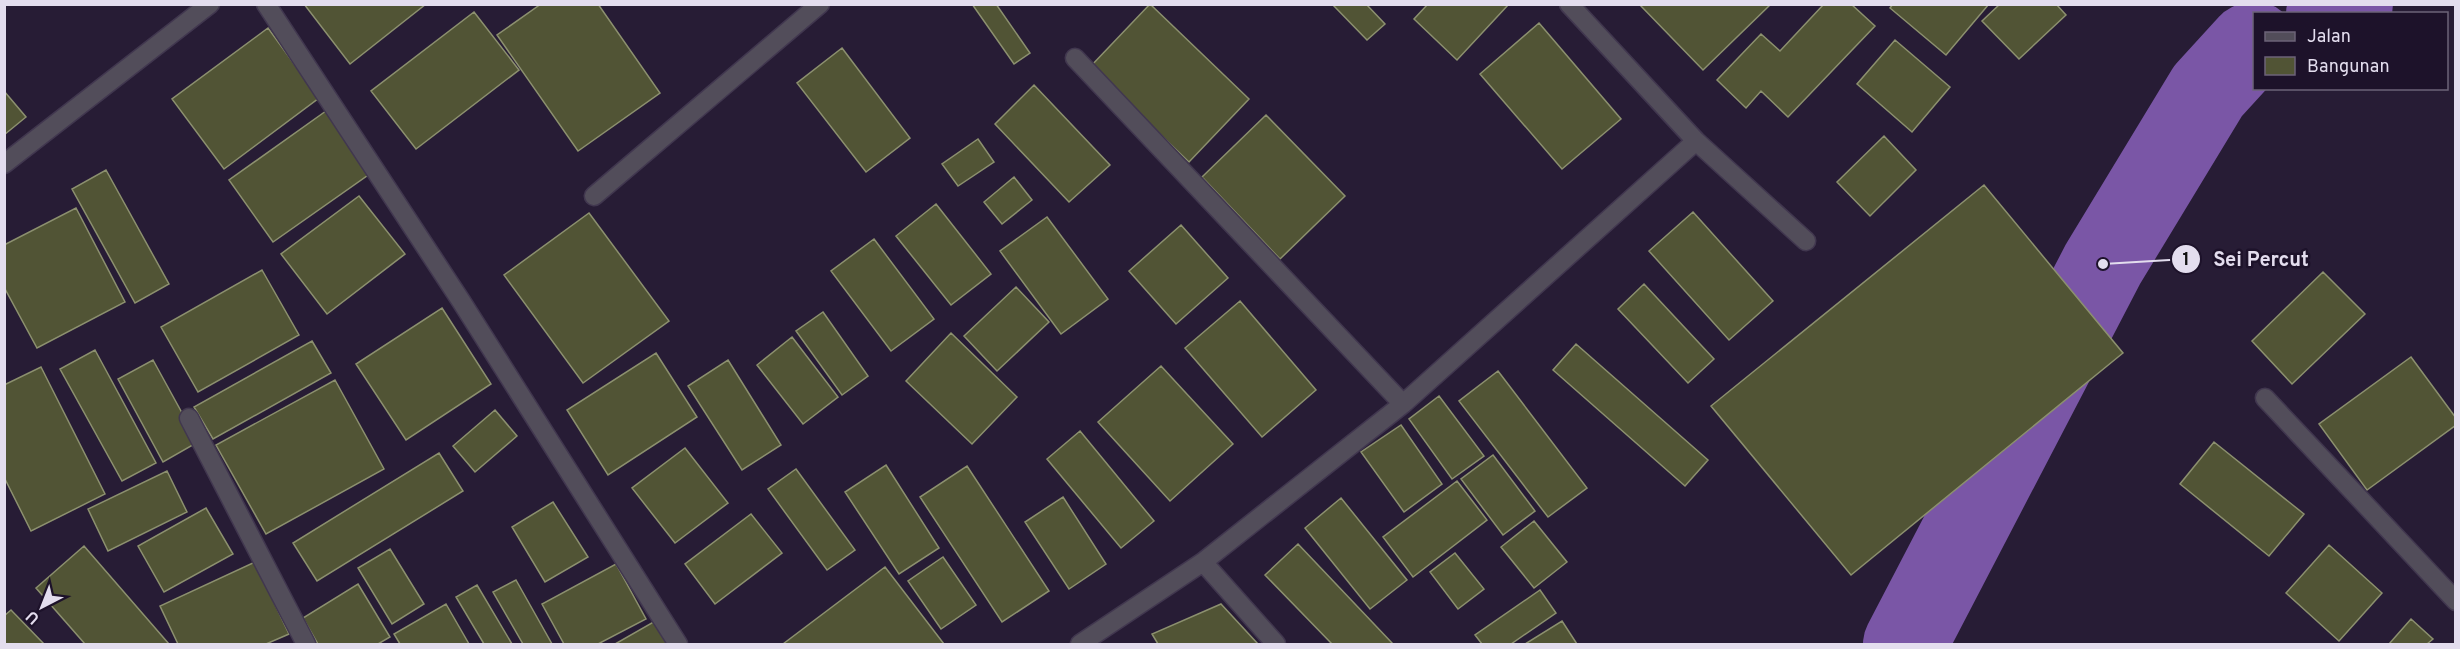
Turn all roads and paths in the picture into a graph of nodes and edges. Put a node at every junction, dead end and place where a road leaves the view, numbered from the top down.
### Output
1 (210, 4) edge
2 (266, 4) edge
3 (820, 4) edge
4 (1569, 4) edge
5 (1075, 58) dead end
6 (1696, 141) junction
7 (4, 164) edge
8 (594, 196) dead end
9 (1806, 241) dead end
10 (2265, 398) dead end
11 (1403, 404) junction
12 (189, 418) dead end
13 (1203, 562) junction
14 (2456, 601) edge
15 (306, 645) edge
16 (678, 645) edge
17 (1080, 645) edge
18 (1276, 645) edge

1 - 7 street
2 - 16 street
3 - 8 street
4 - 6 street
5 - 11 street
6 - 9 street
6 - 11 street
10 - 14 street
11 - 13 street
12 - 15 street
13 - 17 street
13 - 18 street

